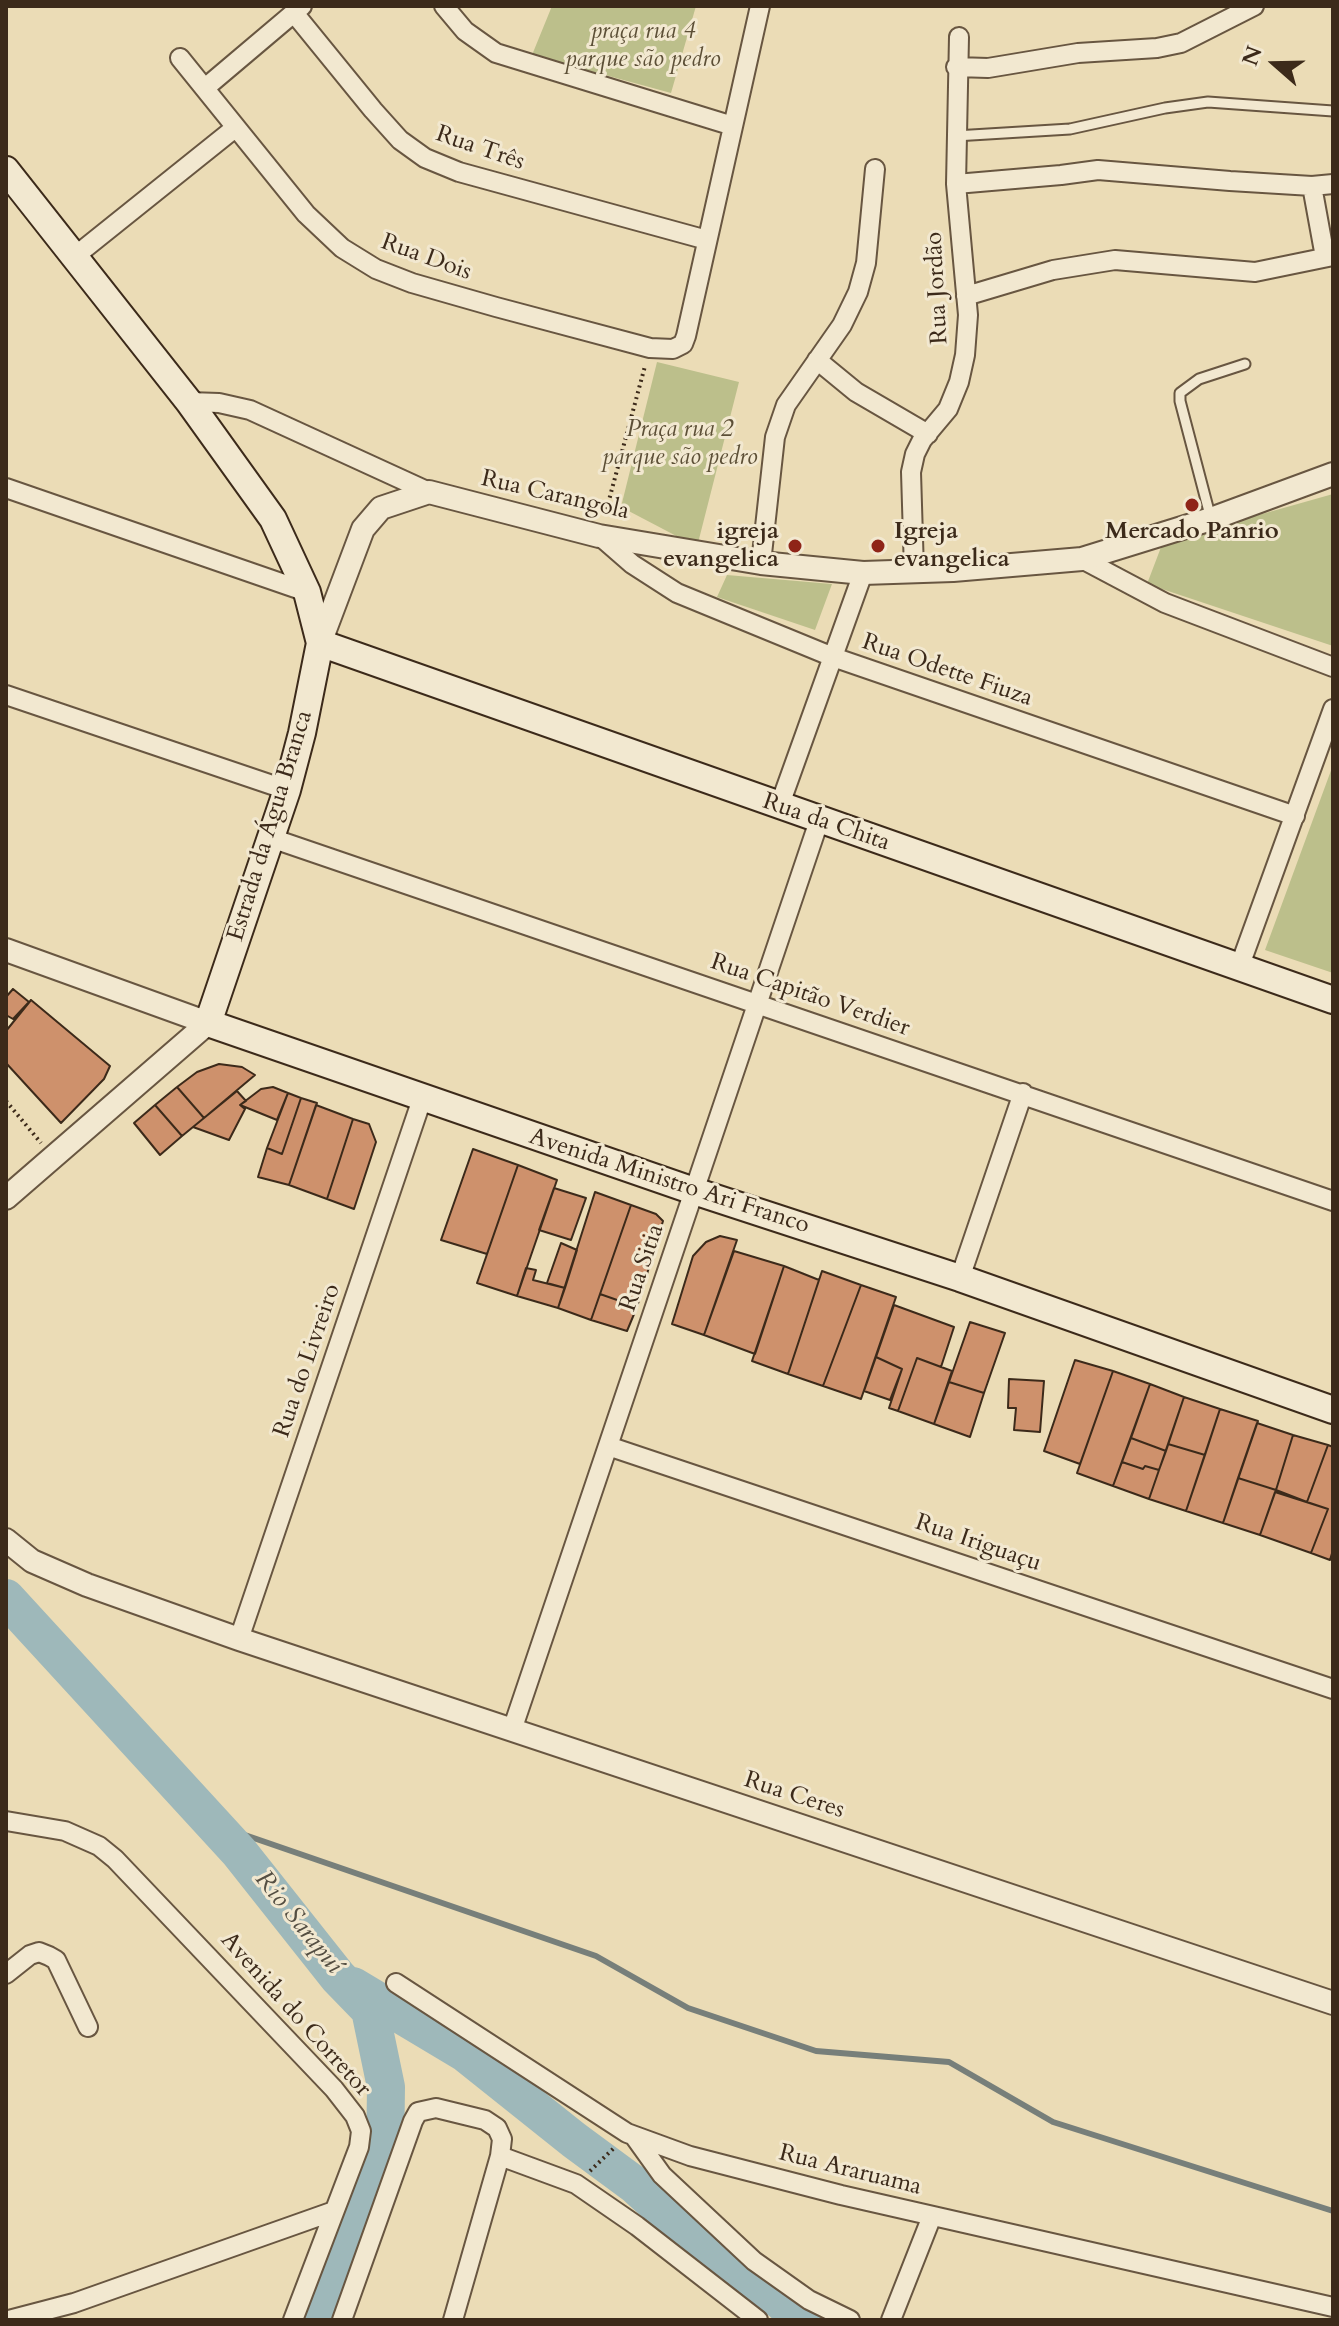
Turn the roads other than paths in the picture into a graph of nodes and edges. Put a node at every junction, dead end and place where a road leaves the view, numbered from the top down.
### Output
1 (444, 6) edge
2 (760, 6) edge
3 (1254, 6) edge
4 (298, 9) edge
5 (959, 37) dead end
6 (180, 58) dead end
7 (956, 67) junction
8 (205, 88) junction
9 (1333, 111) edge
10 (733, 126) junction
11 (235, 128) junction
12 (955, 136) junction
13 (875, 169) dead end
14 (6, 170) edge
15 (956, 184) junction
16 (1333, 184) edge
17 (1312, 186) junction
18 (707, 240) junction
19 (74, 257) junction
20 (1329, 257) edge
21 (966, 296) junction
22 (817, 360) junction
23 (1245, 364) dead end
24 (189, 402) junction
25 (928, 434) junction
26 (1333, 474) edge
27 (6, 488) edge
28 (429, 492) junction
29 (1211, 519) junction
30 (600, 536) junction
31 (1082, 559) junction
32 (761, 563) junction
33 (914, 571) junction
34 (863, 573) junction
35 (307, 592) junction
36 (320, 643) junction
37 (833, 657) junction
38 (1333, 667) edge
39 (6, 695) edge
40 (1333, 709) edge
41 (287, 790) junction
42 (779, 807) junction
43 (1295, 816) junction
44 (819, 821) junction
45 (271, 838) junction
46 (6, 950) edge
47 (1239, 968) junction
48 (1333, 1000) edge
49 (757, 1004) junction
50 (208, 1023) junction
51 (1023, 1093) junction
52 (422, 1099) junction
53 (694, 1191) junction
54 (6, 1198) edge
55 (1333, 1201) edge
56 (960, 1278) junction
57 (1333, 1410) edge
58 (608, 1446) junction
59 (6, 1540) edge
60 (239, 1639) junction
61 (1333, 1689) edge
62 (512, 1730) junction
63 (6, 1821) edge
64 (6, 1974) edge
65 (396, 1983) dead end
66 (1333, 2003) edge
67 (88, 2027) dead end
68 (634, 2136) junction
69 (500, 2156) junction
70 (334, 2211) junction
71 (932, 2216) junction
72 (1333, 2307) edge
73 (9, 2320) edge
74 (293, 2320) edge
75 (342, 2320) edge
76 (453, 2320) edge
77 (758, 2320) edge
78 (850, 2320) edge
79 (891, 2320) edge

1 - 10 street
2 - 10 street
3 - 7 street
4 - 8 street
4 - 18 street, Rua Três
5 - 7 street, Rua Jordão
6 - 8 street, Rua Dois
7 - 12 street, Rua Jordão
8 - 11 street, Rua Dois
9 - 12 lane
10 - 18 street
11 - 18 street, Rua Dois
11 - 19 street
12 - 15 street, Rua Jordão
13 - 22 street
14 - 19 main road, Estrada da Água Branca
15 - 17 street
15 - 21 street, Rua Jordão
16 - 17 street
17 - 20 street
19 - 24 main road, Estrada da Água Branca
20 - 21 street
21 - 25 street, Rua Jordão
22 - 25 street
22 - 32 street
23 - 29 lane
24 - 28 street
24 - 35 main road, Estrada da Água Branca
25 - 33 street, Rua Jordão
26 - 29 street, Rua Carangola
27 - 35 street
28 - 30 street, Rua Carangola
28 - 36 street
29 - 31 street, Rua Carangola
30 - 32 street, Rua Carangola
30 - 37 street, Rua Odette Fiuza
31 - 33 street, Rua Carangola
31 - 38 street
32 - 34 street, Rua Carangola
33 - 34 street, Rua Carangola
34 - 37 street
35 - 36 main road, Estrada da Água Branca
36 - 41 main road, Estrada da Água Branca
36 - 42 main road, Rua da Chita
37 - 42 street
37 - 43 street, Rua Odette Fiuza
39 - 41 street
40 - 43 street
41 - 45 main road, Estrada da Água Branca
42 - 44 main road, Rua da Chita
43 - 47 street
44 - 47 main road, Rua da Chita
44 - 49 street, Rua Sitia
45 - 49 street, Rua Capitão Verdier
45 - 50 main road, Estrada da Água Branca
46 - 50 street, Avenida Ministro Ari Franco
47 - 48 main road, Rua da Chita
49 - 51 street, Rua Capitão Verdier
49 - 53 street, Rua Sitia
50 - 52 main road, Avenida Ministro Ari Franco
50 - 54 street
51 - 55 street, Rua Capitão Verdier
51 - 56 street
52 - 53 main road, Avenida Ministro Ari Franco
52 - 60 street, Rua do Livreiro
53 - 56 main road, Avenida Ministro Ari Franco
53 - 58 street, Rua Sitia
56 - 57 main road, Avenida Ministro Ari Franco
58 - 61 street, Rua Iriguaçu
58 - 62 street, Rua Sitia
59 - 60 street, Rua Ceres
60 - 62 street, Rua Ceres
62 - 66 street, Rua Ceres
63 - 70 street, Avenida do Corretor
64 - 67 street
65 - 68 street, Rua Araruama
68 - 71 street, Rua Araruama
68 - 78 street
69 - 75 street
69 - 76 street
69 - 77 street
70 - 73 street
70 - 74 street, Avenida do Corretor
71 - 72 street, Rua Araruama
71 - 79 street

